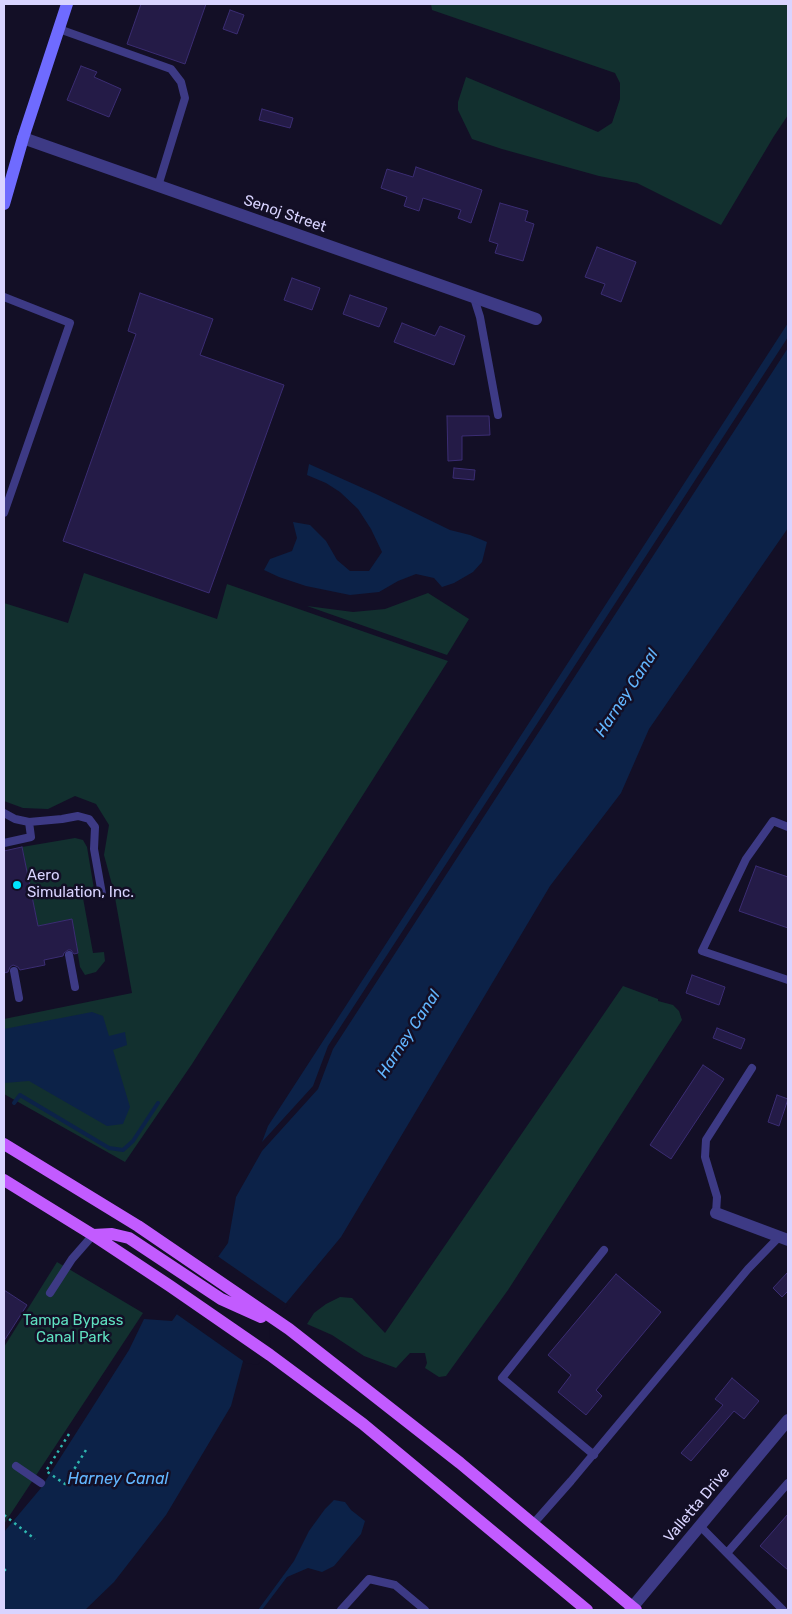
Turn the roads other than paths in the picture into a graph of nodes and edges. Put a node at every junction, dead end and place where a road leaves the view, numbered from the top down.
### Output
1 (64, 5) edge
2 (59, 29) junction
3 (22, 138) junction
4 (158, 186) junction
5 (4, 204) edge
6 (4, 298) edge
7 (474, 298) junction
8 (536, 319) dead end
9 (498, 415) dead end
10 (4, 514) edge
11 (4, 813) edge
12 (29, 822) junction
13 (788, 826) edge
14 (4, 843) edge
15 (102, 894) dead end
16 (69, 955) dead end
17 (14, 971) dead end
18 (788, 980) edge
19 (75, 987) dead end
20 (19, 998) dead end
21 (752, 1068) dead end
22 (4, 1144) edge
23 (4, 1180) edge
24 (716, 1213) joint
25 (93, 1235) junction
26 (784, 1238) edge
27 (604, 1250) dead end
28 (50, 1293) dead end
29 (289, 1329) junction
30 (788, 1420) edge
31 (594, 1455) junction
32 (16, 1466) dead end
33 (41, 1483) dead end
34 (788, 1483) edge
35 (533, 1524) junction
36 (700, 1526) junction
37 (727, 1553) junction
38 (633, 1609) edge
39 (342, 1610) edge
40 (425, 1610) edge
41 (587, 1610) edge
42 (783, 1610) edge

1 - 2 street
2 - 3 street
2 - 4 lane
3 - 4 street, Senoj Street
3 - 5 street
4 - 7 street, Senoj Street
6 - 10 lane
7 - 8 street, Senoj Street
7 - 9 lane
11 - 12 lane
12 - 14 lane
12 - 15 lane
13 - 18 lane
16 - 19 lane
17 - 20 lane
21 - 24 lane
22 - 29 main road
23 - 25 main road
24 - 26 street
25 - 28 lane
25 - 29 main road
25 - 41 main road
26 - 31 lane
27 - 31 lane
29 - 35 main road
30 - 36 street, Valletta Drive
31 - 35 lane
32 - 33 lane
34 - 37 lane
35 - 38 main road
36 - 37 lane
36 - 38 street, Valletta Drive
37 - 42 lane
39 - 40 lane

